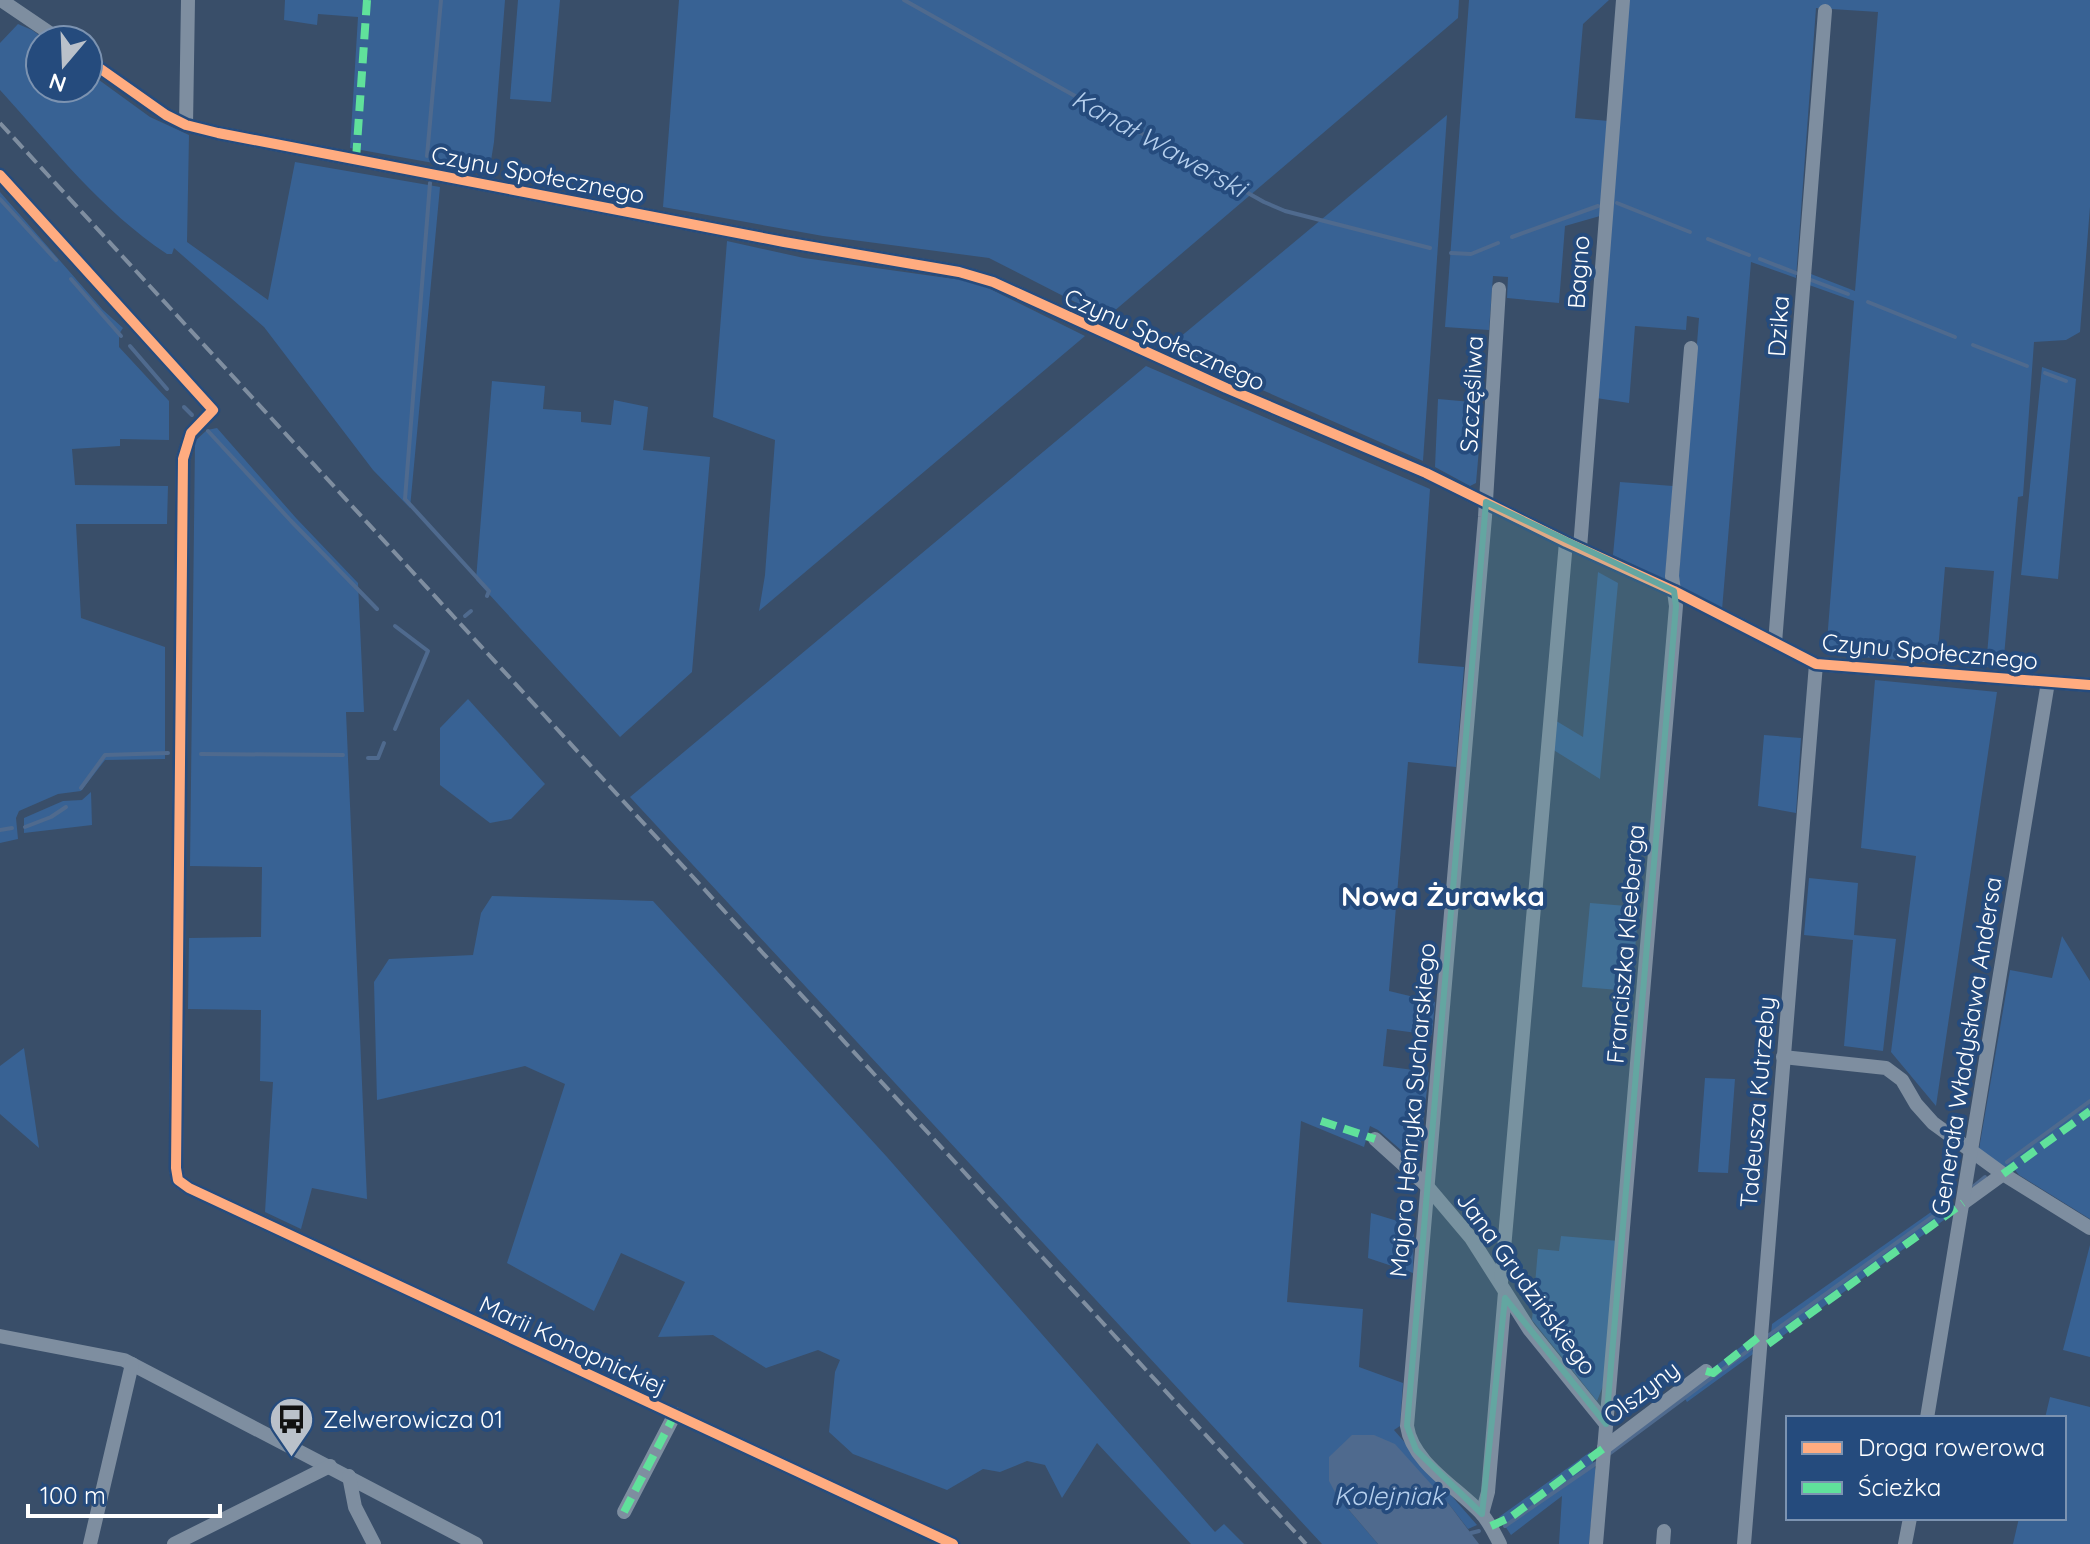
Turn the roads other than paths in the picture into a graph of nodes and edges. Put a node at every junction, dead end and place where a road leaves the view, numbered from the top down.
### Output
1 (1, 0) edge
2 (188, 0) edge
3 (1623, 0) edge
4 (1825, 11) dead end
5 (36, 24) edge
6 (104, 71) edge
7 (186, 125) junction
8 (0, 175) edge
9 (1499, 289) dead end
10 (1691, 348) dead end
11 (1486, 502) junction
12 (1573, 545) junction
13 (1674, 591) junction
14 (1775, 643) junction
15 (1816, 664) junction
16 (2048, 682) junction
17 (2090, 685) edge
18 (1783, 1057) junction
19 (1375, 1139) dead end
20 (1970, 1150) junction
21 (2003, 1174) junction
22 (1427, 1186) junction
23 (1963, 1203) junction
24 (2090, 1228) edge
25 (1503, 1287) junction
26 (0, 1336) edge
27 (132, 1364) junction
28 (1706, 1371) dead end
29 (675, 1414) junction
30 (1927, 1416) edge
31 (1606, 1424) junction
32 (1604, 1448) junction
33 (330, 1466) junction
34 (349, 1476) junction
35 (624, 1512) dead end
36 (1482, 1514) junction
37 (1910, 1520) edge
38 (90, 1544) edge
39 (174, 1544) edge
40 (374, 1544) edge
41 (476, 1544) edge
42 (953, 1544) edge
43 (1500, 1544) edge
44 (1596, 1544) edge
45 (1744, 1544) edge
46 (1905, 1544) edge

1 - 5 street
2 - 7 street
3 - 12 street, Bagno
4 - 14 street, Dzika
6 - 7 street, Czynu Społecznego
7 - 11 street, Czynu Społecznego
8 - 29 street, Marii Konopnickiej
9 - 11 street, Szczęśliwa
10 - 13 street, Franciszka Kleeberga
11 - 12 street, Czynu Społecznego
11 - 22 street, Majora Henryka Sucharskiego
12 - 13 street, Czynu Społecznego
12 - 25 street, Bagno
13 - 14 street, Czynu Społecznego
13 - 31 street, Franciszka Kleeberga
14 - 15 street, Czynu Społecznego
15 - 16 street, Czynu Społecznego
15 - 18 street, Tadeusza Kutrzeby
16 - 17 street, Czynu Społecznego
16 - 20 street, Generała Władysława Andersa
18 - 20 street
18 - 45 street, Tadeusza Kutrzeby
19 - 22 street, Jana Grudzińskiego
20 - 21 street
20 - 23 street, Generała Władysława Andersa
21 - 23 street
21 - 24 street
22 - 25 street, Jana Grudzińskiego
22 - 36 street, Majora Henryka Sucharskiego
23 - 30 street, Generała Władysława Andersa
25 - 31 street, Jana Grudzińskiego
25 - 36 street, Bagno
26 - 27 street
27 - 33 street
27 - 38 street
28 - 32 street, Olszyny
29 - 35 street
29 - 42 street, Marii Konopnickiej
31 - 32 street, Franciszka Kleeberga
32 - 44 street, Franciszka Kleeberga
33 - 34 street
33 - 39 street
34 - 40 street
34 - 41 street
36 - 43 street, Majora Henryka Sucharskiego
37 - 46 street

